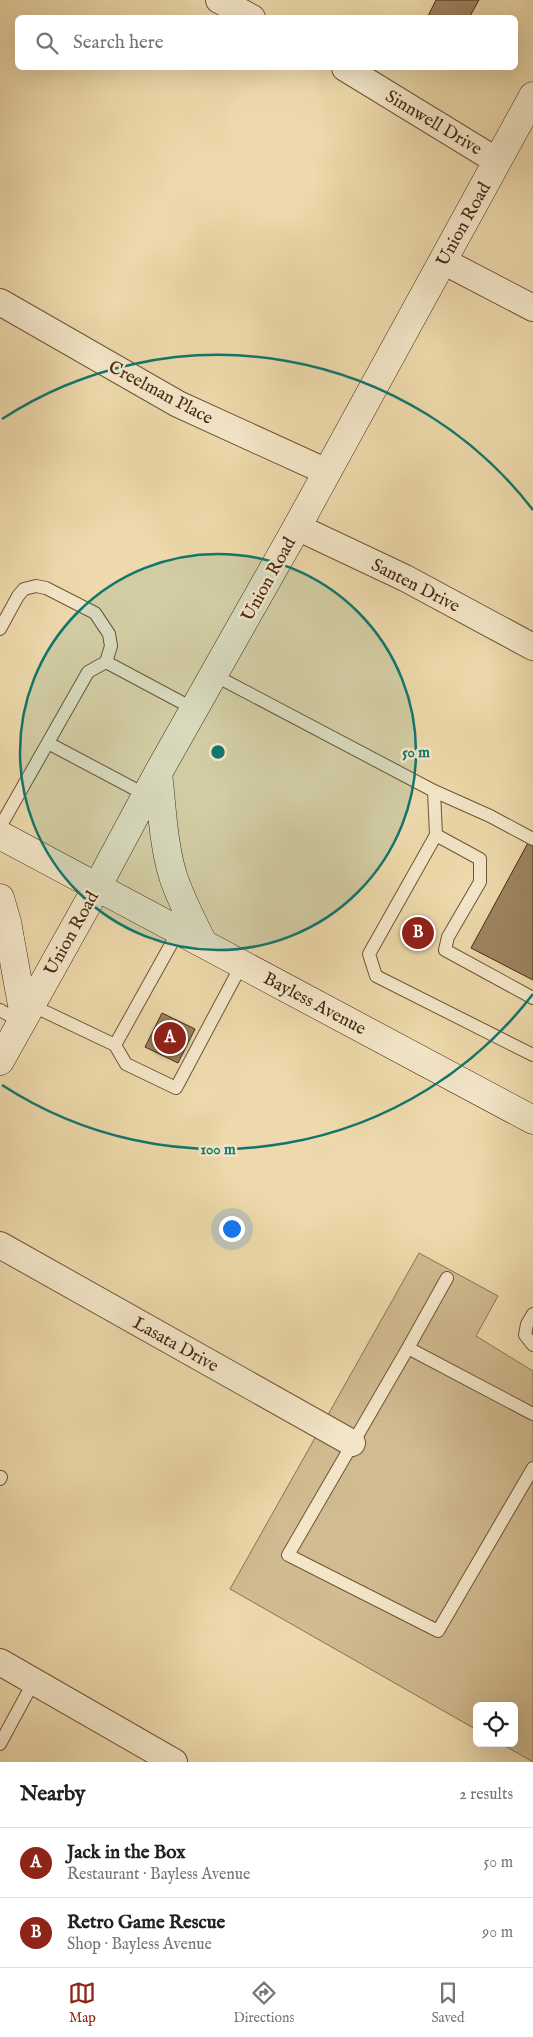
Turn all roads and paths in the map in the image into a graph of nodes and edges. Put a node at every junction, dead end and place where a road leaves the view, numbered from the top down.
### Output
1 (219, 0) edge
2 (246, 15) edge
3 (348, 70) edge
4 (533, 96) edge
5 (497, 161) junction
6 (443, 261) junction
7 (0, 302) edge
8 (533, 308) edge
9 (327, 472) junction
10 (297, 526) junction
11 (0, 629) edge
12 (533, 646) edge
13 (106, 662) junction
14 (214, 675) junction
15 (194, 709) junction
16 (48, 743) junction
17 (152, 784) junction
18 (434, 791) junction
19 (0, 827) edge
20 (0, 835) edge
21 (436, 835) junction
22 (533, 839) edge
23 (97, 887) junction
24 (0, 898) edge
25 (178, 930) junction
26 (203, 944) junction
27 (242, 964) junction
28 (533, 998) edge
29 (19, 1013) edge
30 (115, 1045) junction
31 (533, 1055) edge
32 (0, 1061) edge
33 (533, 1120) edge
34 (0, 1244) edge
35 (447, 1278) dead end
36 (533, 1314) edge
37 (533, 1345) edge
38 (408, 1348) junction
39 (533, 1414) edge
40 (352, 1443) junction
41 (533, 1468) edge
42 (0, 1662) edge
43 (34, 1681) junction
44 (0, 1744) edge
45 (174, 1762) edge

1 - 2 street
3 - 5 street, Sinnwell Drive
4 - 5 main road, Union Road
5 - 6 main road, Union Road
6 - 8 street
6 - 9 main road, Union Road
7 - 9 street, Creelman Place
9 - 10 main road, Union Road
10 - 12 street, Santen Drive
10 - 14 main road, Union Road
11 - 13 lane
13 - 15 lane
13 - 16 lane
14 - 15 main road, Union Road
14 - 18 lane
15 - 17 main road, Union Road
16 - 17 lane
16 - 19 lane
17 - 23 main road, Union Road
17 - 26 main road
18 - 21 lane
18 - 22 lane
20 - 23 main road, Bayless Avenue
21 - 28 lane
21 - 31 lane
23 - 25 main road, Bayless Avenue
23 - 29 main road, Union Road
24 - 29 main road
25 - 26 main road, Bayless Avenue
25 - 30 lane
26 - 27 main road, Bayless Avenue
27 - 30 lane
27 - 33 main road, Bayless Avenue
29 - 30 lane
29 - 32 main road, Union Road
34 - 40 street, Lasata Drive
35 - 38 lane
36 - 37 lane
38 - 39 lane
38 - 40 lane
40 - 41 lane
42 - 43 street
43 - 44 lane
43 - 45 street

